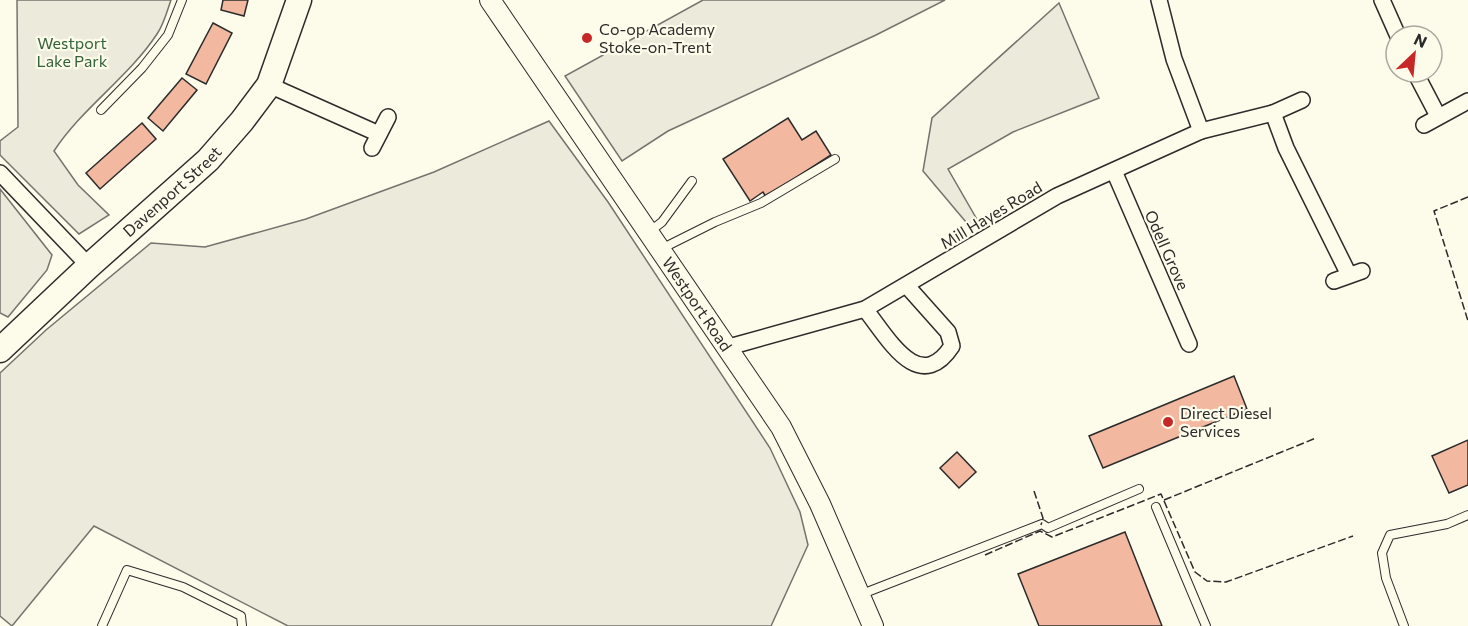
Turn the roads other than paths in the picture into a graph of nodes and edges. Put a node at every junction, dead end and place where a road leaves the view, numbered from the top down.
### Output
1 (182, 0) edge
2 (299, 0) edge
3 (490, 0) edge
4 (1159, 0) edge
5 (1382, 0) edge
6 (1393, 24) edge
7 (1421, 84) edge
8 (269, 85) junction
9 (1302, 100) dead end
10 (1468, 100) edge
11 (101, 110) dead end
12 (1273, 112) junction
13 (1438, 116) junction
14 (388, 117) dead end
15 (1424, 125) dead end
16 (1201, 131) junction
17 (379, 134) junction
18 (372, 148) dead end
19 (835, 159) dead end
20 (1114, 171) junction
21 (0, 173) edge
22 (692, 181) dead end
23 (649, 232) junction
24 (661, 249) junction
25 (89, 266) junction
26 (1334, 281) dead end
27 (907, 286) junction
28 (865, 309) junction
29 (2, 343) edge
30 (1189, 344) dead end
31 (729, 347) junction
32 (1139, 489) dead end
33 (1156, 507) dead end
34 (1468, 515) edge
35 (860, 595) junction
36 (102, 626) edge
37 (242, 626) edge
38 (873, 626) edge
39 (1206, 626) edge
40 (1404, 626) edge

1 - 11 lane
2 - 8 main road, Davenport Street
3 - 23 street, Westport Road
4 - 16 street
5 - 6 street
7 - 13 street
8 - 17 street
8 - 25 main road, Davenport Street
9 - 12 street, Mill Hayes Road
10 - 13 street
12 - 16 street, Mill Hayes Road
12 - 26 street
13 - 15 street
14 - 17 street
16 - 20 street, Mill Hayes Road
17 - 18 street
19 - 24 lane
20 - 27 street, Mill Hayes Road
20 - 30 street, Odell Grove
21 - 25 street
22 - 23 lane
23 - 24 street, Westport Road
24 - 31 street, Westport Road
25 - 29 main road, Davenport Street
27 - 28 street, Mill Hayes Road
27 - 28 street
28 - 31 street, Mill Hayes Road
31 - 35 street, Westport Road
32 - 35 lane
33 - 39 lane
34 - 40 lane
35 - 38 street, Westport Road
36 - 37 lane

